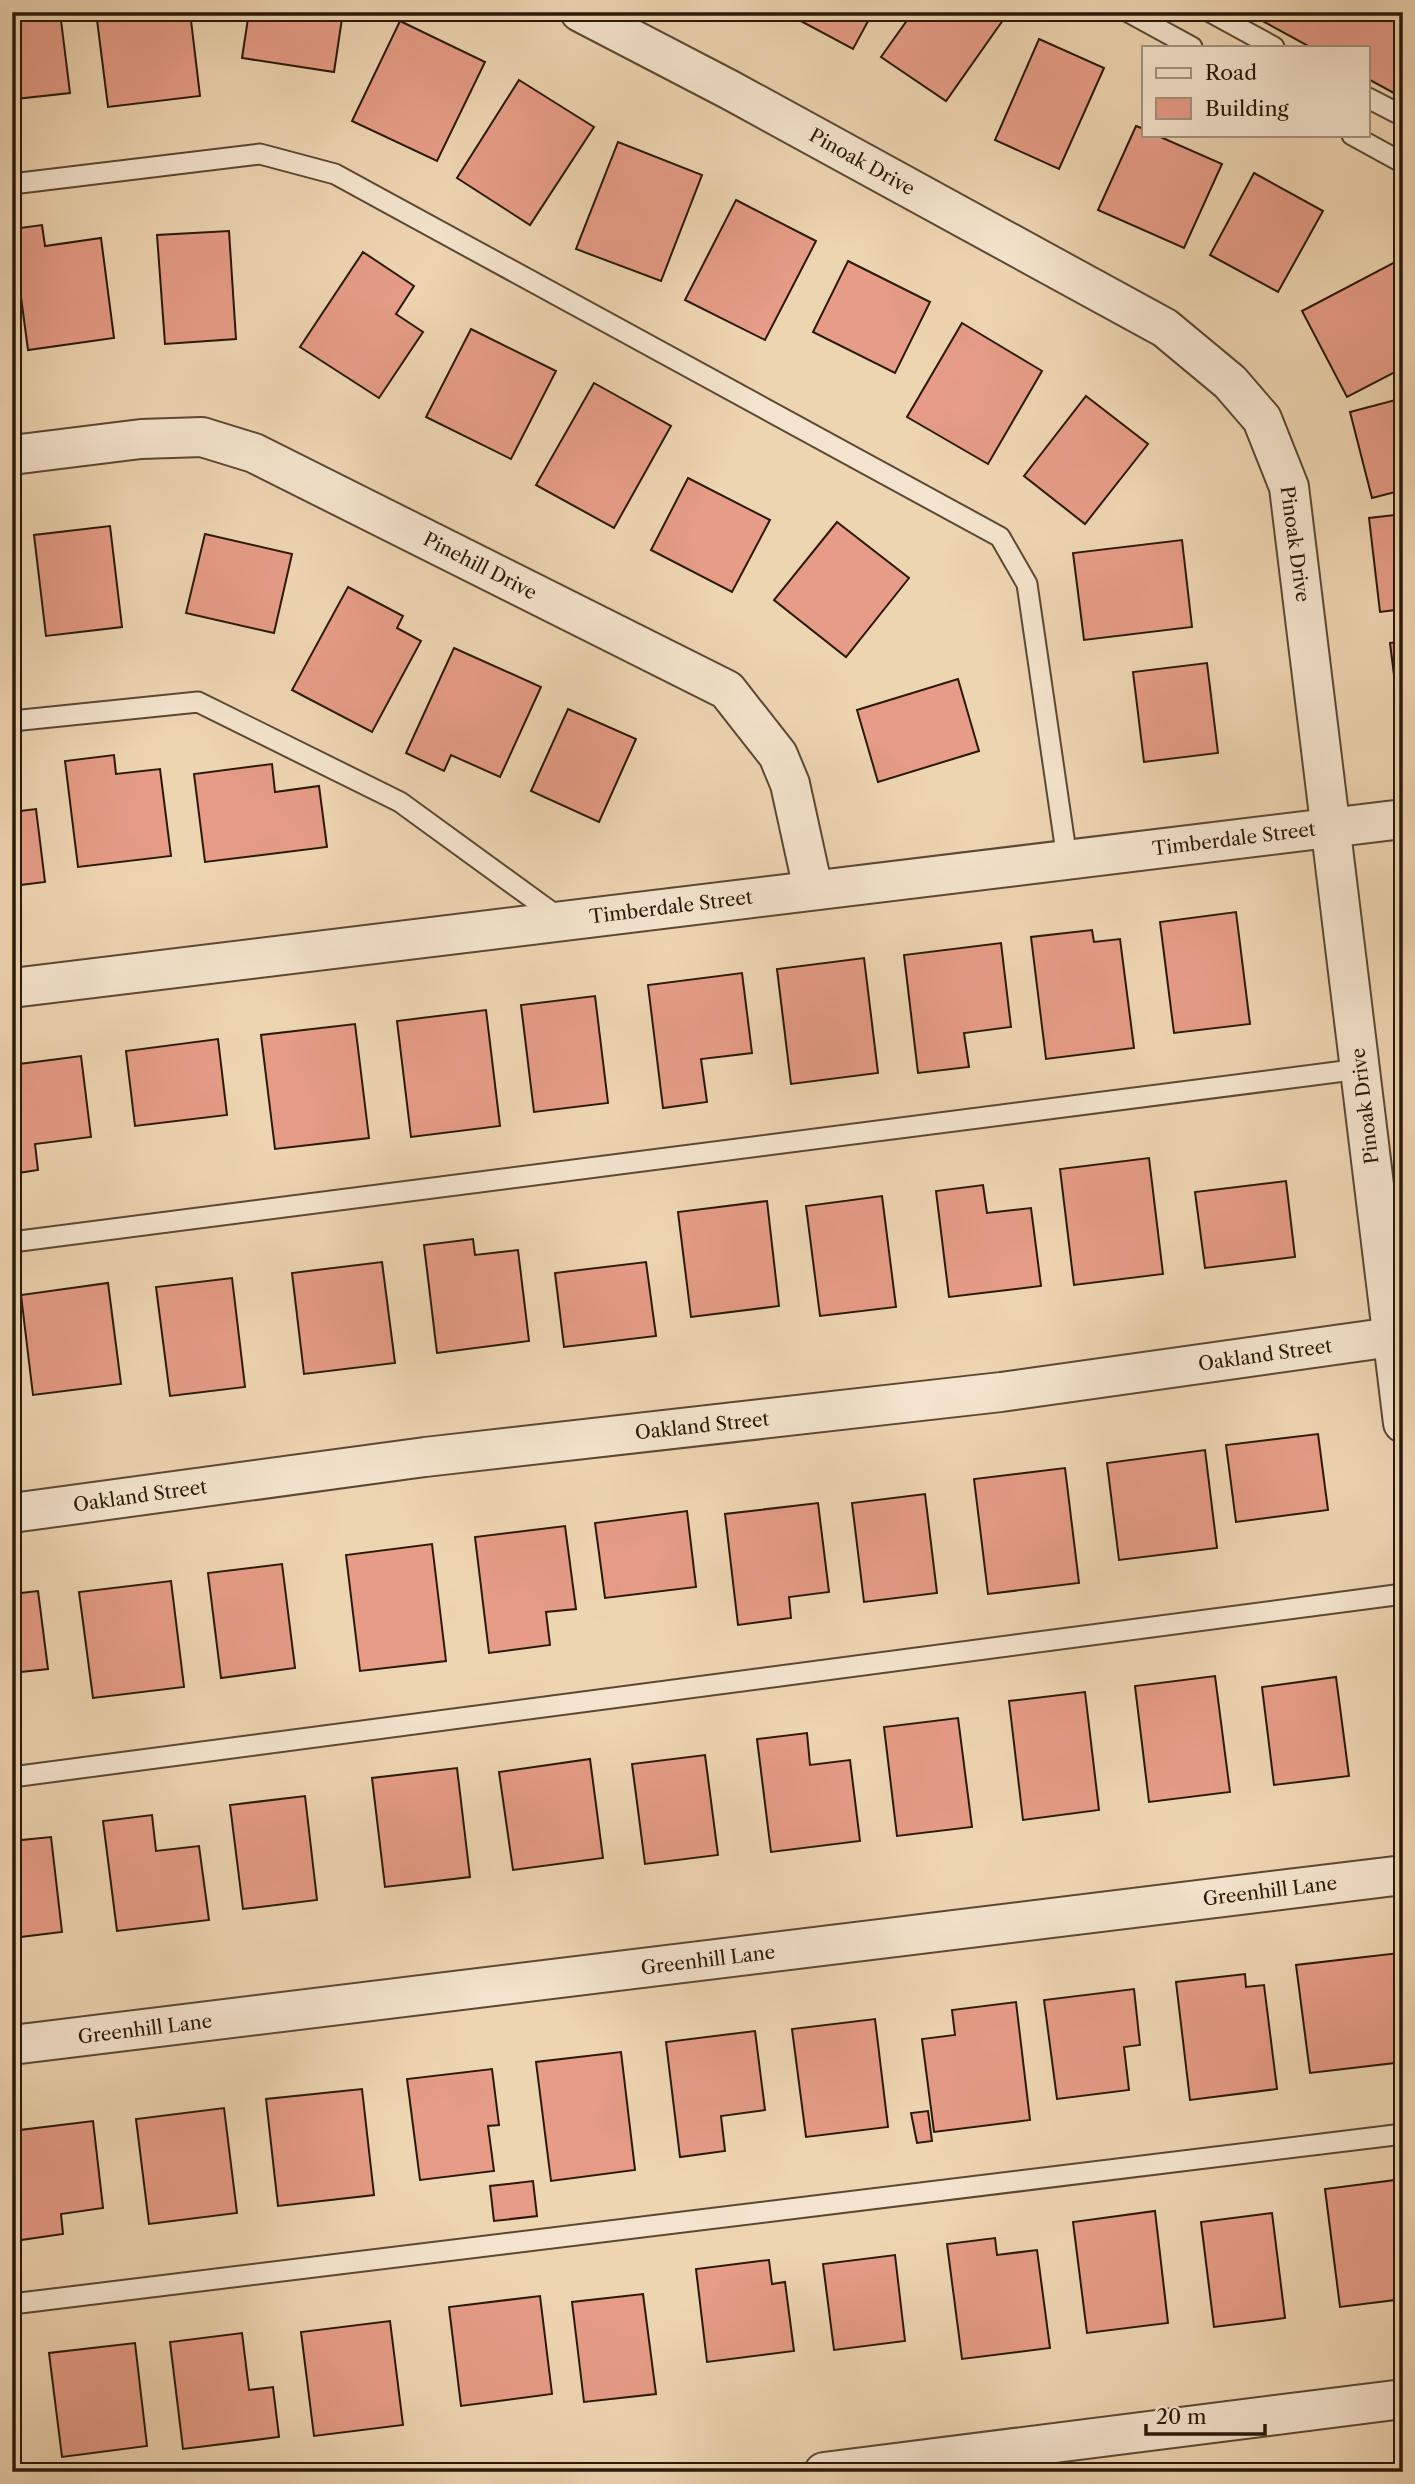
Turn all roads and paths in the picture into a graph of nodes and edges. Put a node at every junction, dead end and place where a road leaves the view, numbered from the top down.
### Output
1 (580, 12) edge
2 (1128, 12) edge
3 (1210, 12) edge
4 (1190, 46) edge
5 (1271, 46) edge
6 (1370, 99) edge
7 (1403, 116) edge
8 (1354, 136) edge
9 (1403, 163) edge
10 (12, 184) edge
11 (12, 455) edge
12 (12, 721) edge
13 (1403, 819) edge
14 (1331, 828) junction
15 (1067, 859) junction
16 (813, 889) junction
17 (562, 920) junction
18 (12, 988) edge
19 (1360, 1069) junction
20 (12, 1242) edge
21 (1392, 1337) junction
22 (1403, 1423) edge
23 (12, 1513) edge
24 (1403, 1594) edge
25 (12, 1777) edge
26 (1403, 1875) edge
27 (12, 2045) edge
28 (1403, 2134) edge
29 (12, 2304) edge
30 (1403, 2399) edge
31 (824, 2472) edge

1 - 14 street, Pinoak Drive
2 - 4 lane
3 - 5 lane
6 - 7 lane
8 - 9 lane
10 - 15 lane
11 - 16 street, Pinehill Drive
12 - 17 lane
13 - 14 street, Timberdale Street
14 - 15 street, Timberdale Street
14 - 19 street, Pinoak Drive
15 - 16 street, Timberdale Street
16 - 17 street, Timberdale Street
17 - 18 street, Timberdale Street
19 - 20 lane
19 - 21 street, Pinoak Drive
21 - 22 street, Pinoak Drive
21 - 23 street, Oakland Street
24 - 25 lane
26 - 27 street, Greenhill Lane
28 - 29 lane
30 - 31 street

